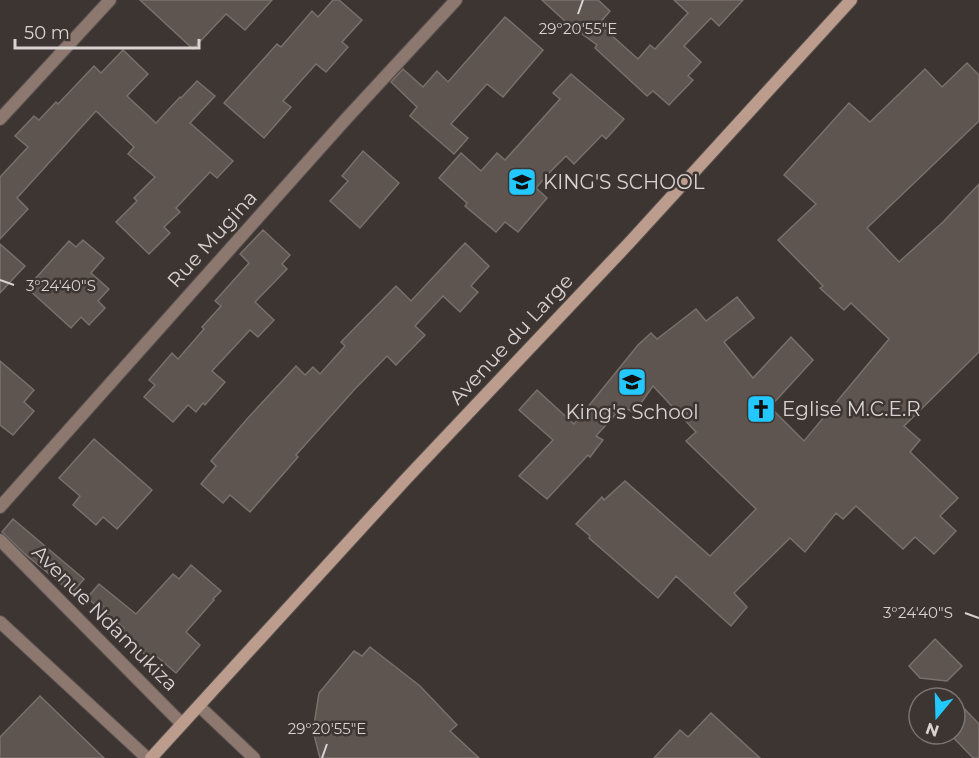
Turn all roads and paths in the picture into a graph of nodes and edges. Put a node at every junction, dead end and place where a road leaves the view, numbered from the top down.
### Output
1 (110, 0) edge
2 (456, 0) edge
3 (852, 0) edge
4 (0, 119) edge
5 (0, 507) edge
6 (0, 540) edge
7 (0, 622) edge
8 (199, 706) junction
9 (182, 724) junction
10 (149, 758) edge
11 (254, 758) edge

1 - 4 street
2 - 5 street, Rue Mugina
3 - 8 main road, Avenue du Large
6 - 9 street, Avenue Ndamukiza
7 - 10 street
8 - 9 main road, Avenue du Large
8 - 11 street
9 - 10 main road, Avenue du Large

